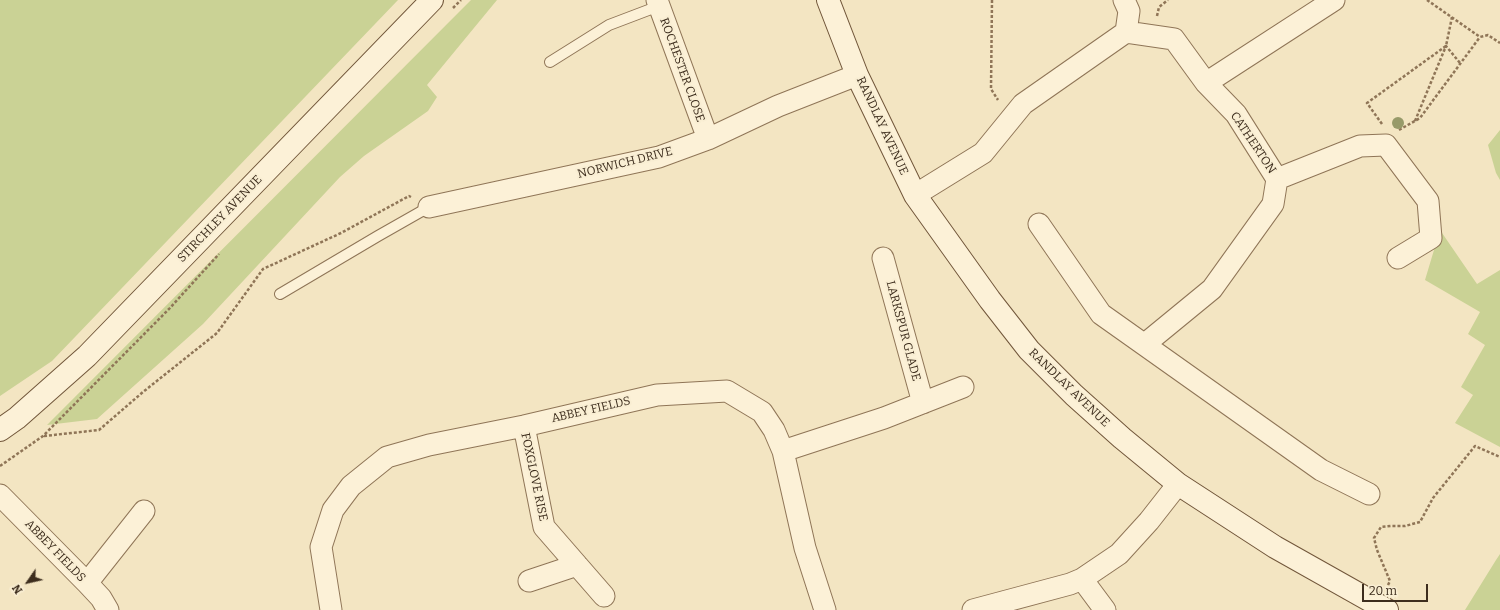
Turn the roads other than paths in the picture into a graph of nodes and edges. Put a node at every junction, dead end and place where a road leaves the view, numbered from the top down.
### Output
1 (432, 0) edge
2 (828, 0) edge
3 (1124, 0) edge
4 (1334, 0) edge
5 (658, 3) edge
6 (1126, 32) junction
7 (550, 62) dead end
8 (857, 75) junction
9 (1206, 83) junction
10 (708, 139) junction
11 (1277, 179) junction
12 (915, 195) junction
13 (429, 207) joint
14 (1039, 224) dead end
15 (883, 258) dead end
16 (1398, 258) dead end
17 (280, 294) dead end
18 (1145, 344) junction
19 (963, 387) dead end
20 (923, 403) junction
21 (524, 426) junction
22 (0, 430) edge
23 (783, 451) junction
24 (1178, 484) junction
25 (1369, 494) dead end
26 (0, 495) edge
27 (144, 511) dead end
28 (577, 565) junction
29 (1082, 579) junction
30 (529, 581) dead end
31 (87, 583) junction
32 (604, 596) dead end
33 (1382, 607) edge
34 (108, 610) edge
35 (331, 610) edge
36 (825, 610) edge
37 (973, 610) edge
38 (1105, 610) edge

1 - 22 street, STIRCHLEY AVENUE
2 - 8 street, RANDLAY AVENUE
3 - 6 street
4 - 9 street
5 - 7 lane
5 - 10 street, ROCHESTER CLOSE
6 - 9 street, CATHERTON
6 - 12 street
8 - 10 street, NORWICH DRIVE
8 - 12 street, RANDLAY AVENUE
9 - 11 street, CATHERTON
10 - 13 street, NORWICH DRIVE
11 - 16 street
11 - 18 street, CATHERTON
12 - 24 street, RANDLAY AVENUE
13 - 17 lane
14 - 18 street
15 - 20 street, LARKSPUR GLADE
18 - 25 street
19 - 20 street
20 - 23 street
21 - 23 street, ABBEY FIELDS
21 - 28 street, FOXGLOVE RISE
21 - 35 street, ABBEY FIELDS
23 - 36 street, ABBEY FIELDS
24 - 29 street
24 - 33 street, RANDLAY AVENUE
26 - 31 street, ABBEY FIELDS
27 - 31 street
28 - 30 street
28 - 32 street, FOXGLOVE RISE
29 - 37 street
29 - 38 street
31 - 34 street, ABBEY FIELDS

